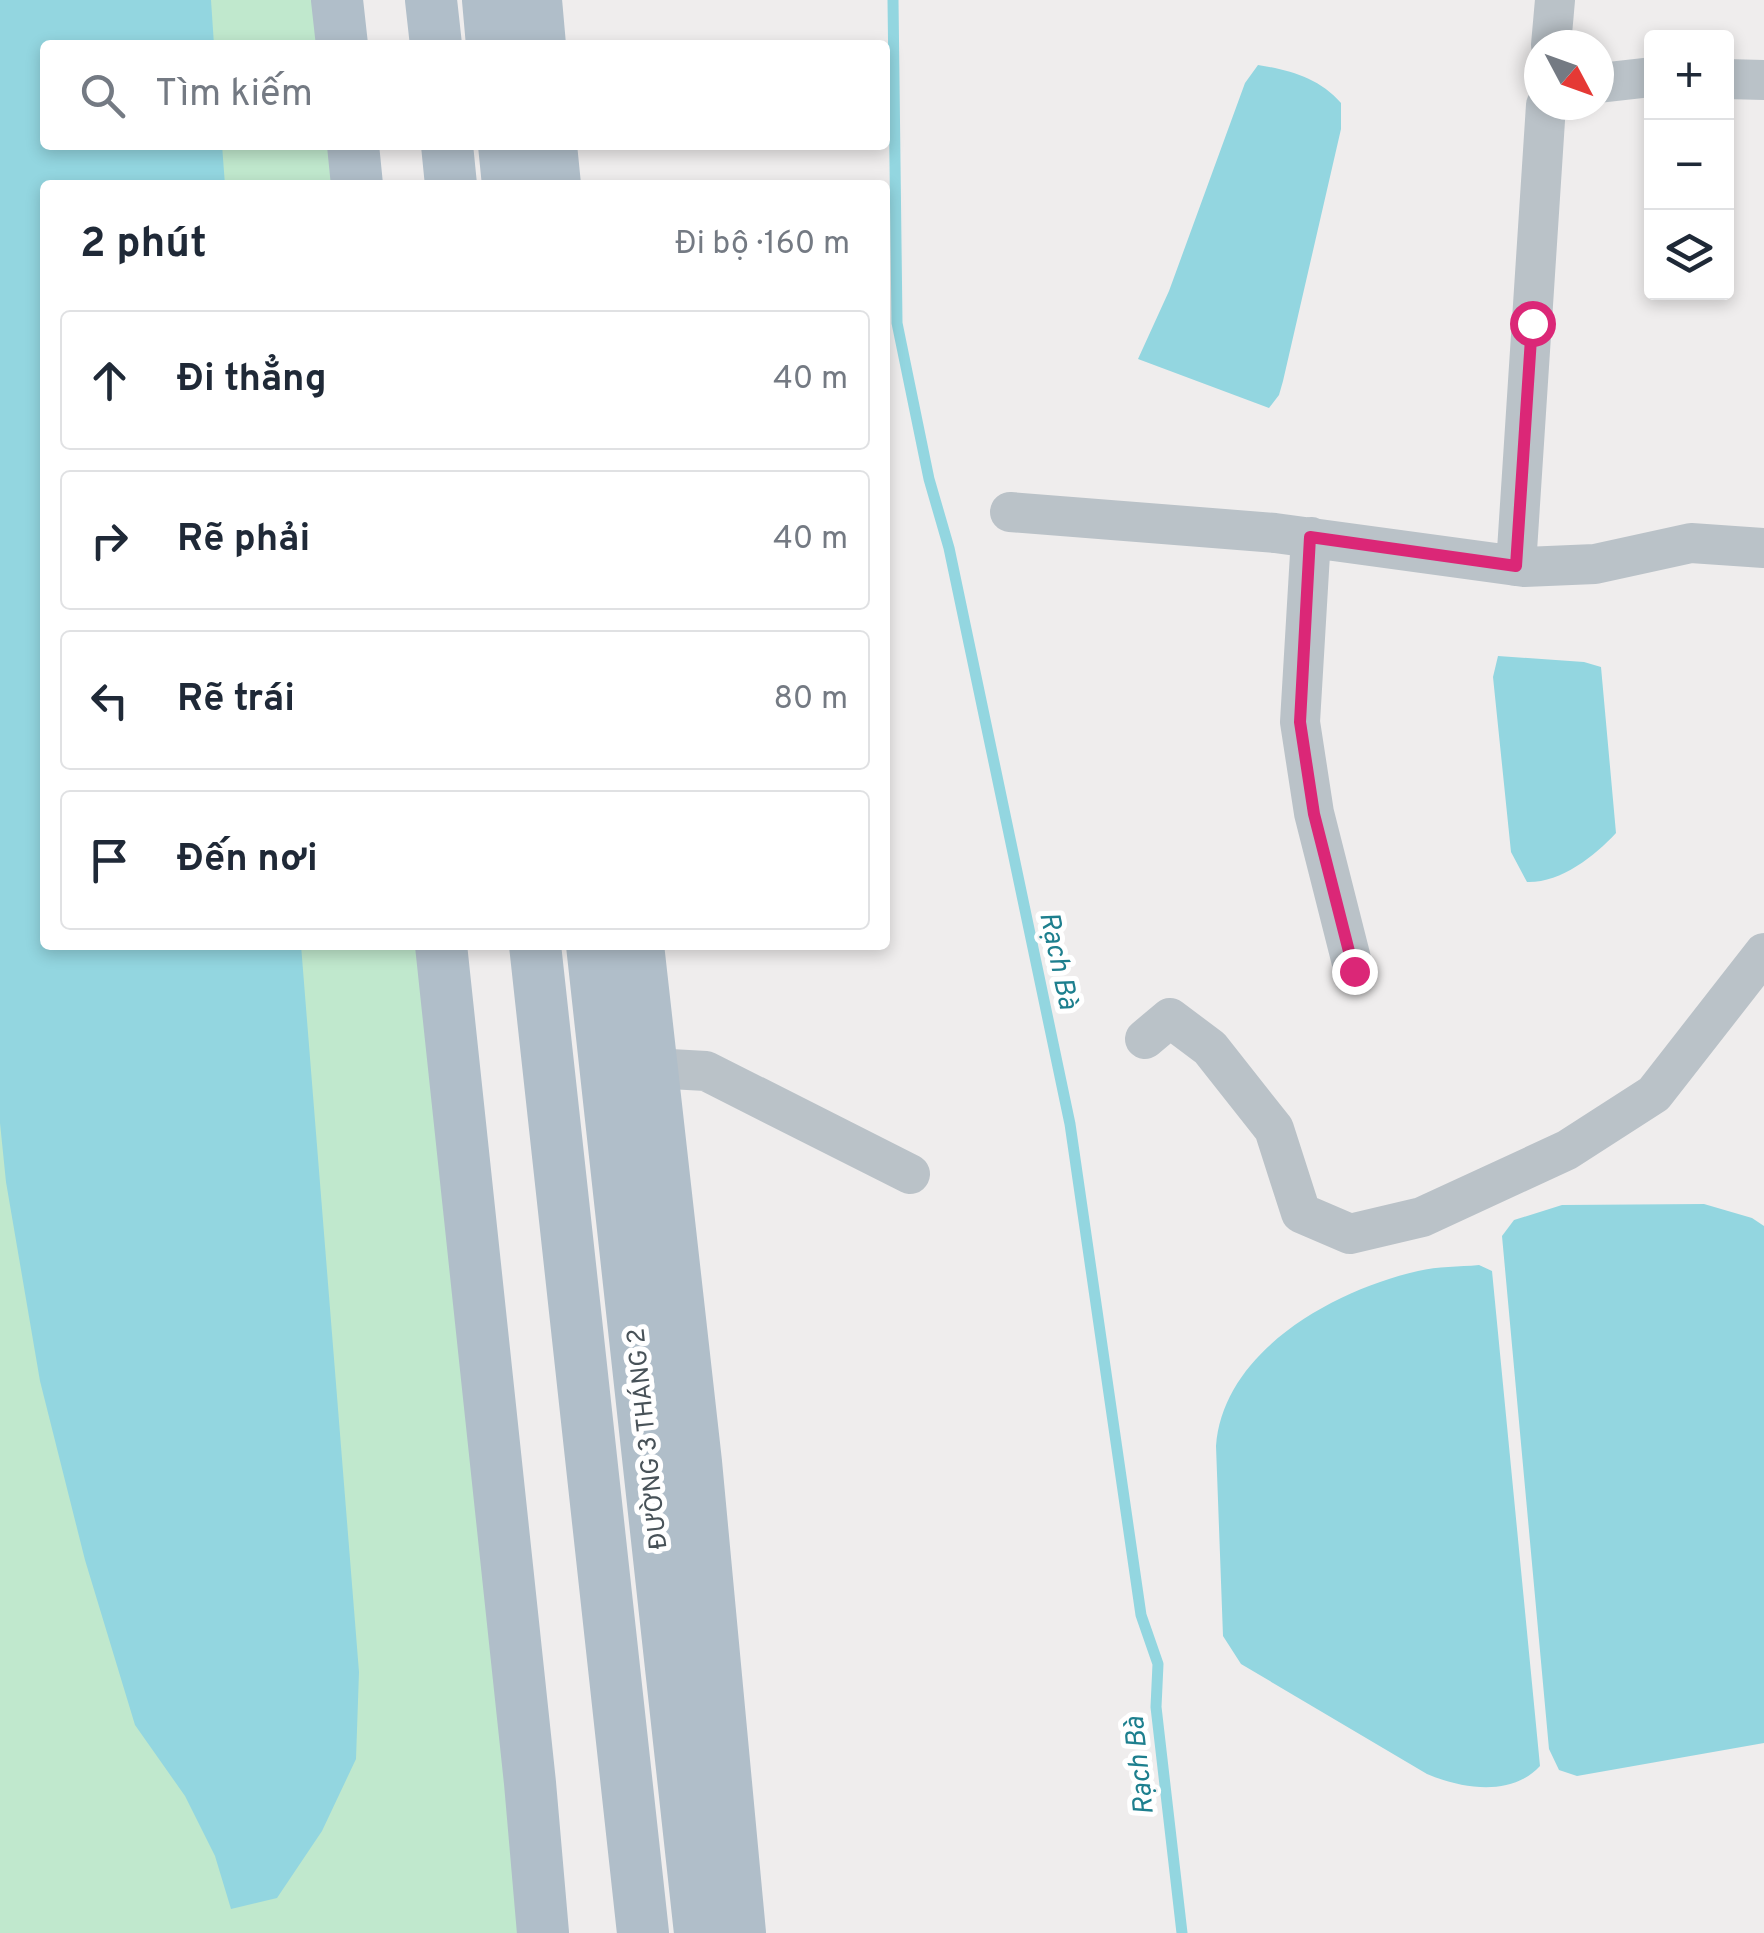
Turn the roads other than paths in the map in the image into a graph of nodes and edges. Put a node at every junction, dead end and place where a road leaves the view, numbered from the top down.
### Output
1 (337, 0) edge
2 (431, 0) edge
3 (488, 0) edge
4 (536, 0) edge
5 (1555, 0) edge
6 (1552, 30) edge
7 (341, 40) edge
8 (435, 40) edge
9 (492, 40) edge
10 (540, 40) edge
11 (1644, 78) edge
12 (1734, 79) edge
13 (1764, 80) edge
14 (1614, 81) edge
15 (1545, 120) edge
16 (353, 150) edge
17 (448, 150) edge
18 (504, 150) edge
19 (552, 150) edge
20 (356, 180) edge
21 (451, 180) edge
22 (508, 180) edge
23 (554, 180) edge
24 (1010, 512) dead end
25 (1310, 537) junction
26 (1764, 548) edge
27 (1516, 566) junction
28 (443, 950) edge
29 (536, 950) edge
30 (593, 950) edge
31 (639, 950) edge
32 (1764, 953) edge
33 (1354, 971) dead end
34 (1146, 1039) dead end
35 (652, 1068) junction
36 (910, 1174) dead end
37 (543, 1933) edge
38 (643, 1933) edge
39 (700, 1933) edge
40 (740, 1933) edge

1 - 7 main road
2 - 8 main road
3 - 9 main road
4 - 10 main road
5 - 6 street
11 - 14 street
12 - 13 street
15 - 27 street
16 - 20 main road
17 - 21 main road
18 - 22 main road
19 - 23 main road
24 - 25 street
25 - 27 street
25 - 33 street
26 - 27 street
28 - 37 main road
29 - 38 main road
30 - 39 main road, ĐƯỜNG 3 THÁNG 2
31 - 35 main road, ĐƯỜNG 3 THÁNG 2
32 - 34 street
35 - 36 street
35 - 40 main road, ĐƯỜNG 3 THÁNG 2

